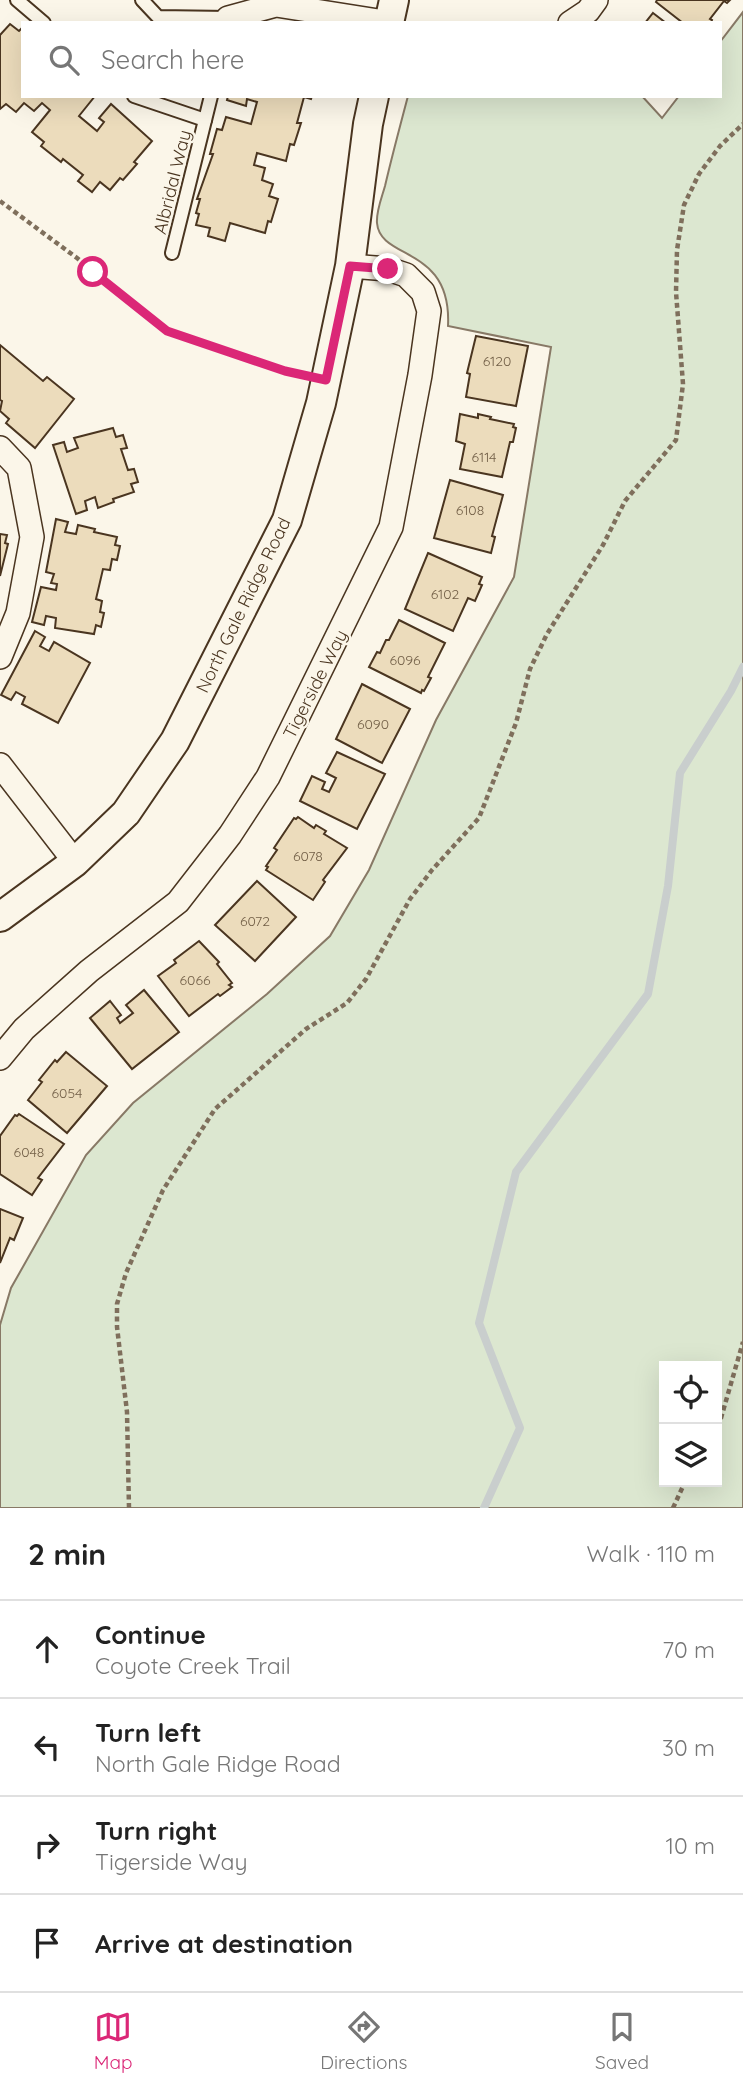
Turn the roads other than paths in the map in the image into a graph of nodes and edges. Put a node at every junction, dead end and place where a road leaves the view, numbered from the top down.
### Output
1 (17, 0) edge
2 (142, 0) edge
3 (394, 0) edge
4 (596, 0) edge
5 (228, 20) edge
6 (42, 21) edge
7 (377, 21) edge
8 (390, 21) edge
9 (573, 21) edge
10 (140, 98) edge
11 (210, 98) edge
12 (374, 98) edge
13 (205, 120) junction
14 (172, 253) dead end
15 (350, 266) junction
16 (0, 448) edge
17 (0, 657) edge
18 (0, 765) edge
19 (75, 862) junction
20 (0, 917) edge
21 (0, 1058) edge

1 - 6 lane
2 - 5 lane
3 - 8 street
4 - 9 street
5 - 7 street
10 - 13 lane, Albridal Way
11 - 13 lane, Albridal Way
12 - 15 street, North Gale Ridge Road
13 - 14 lane, Albridal Way
15 - 19 street, North Gale Ridge Road
15 - 21 street, Tigerside Way
16 - 17 street
18 - 19 street
19 - 20 street, North Gale Ridge Road

